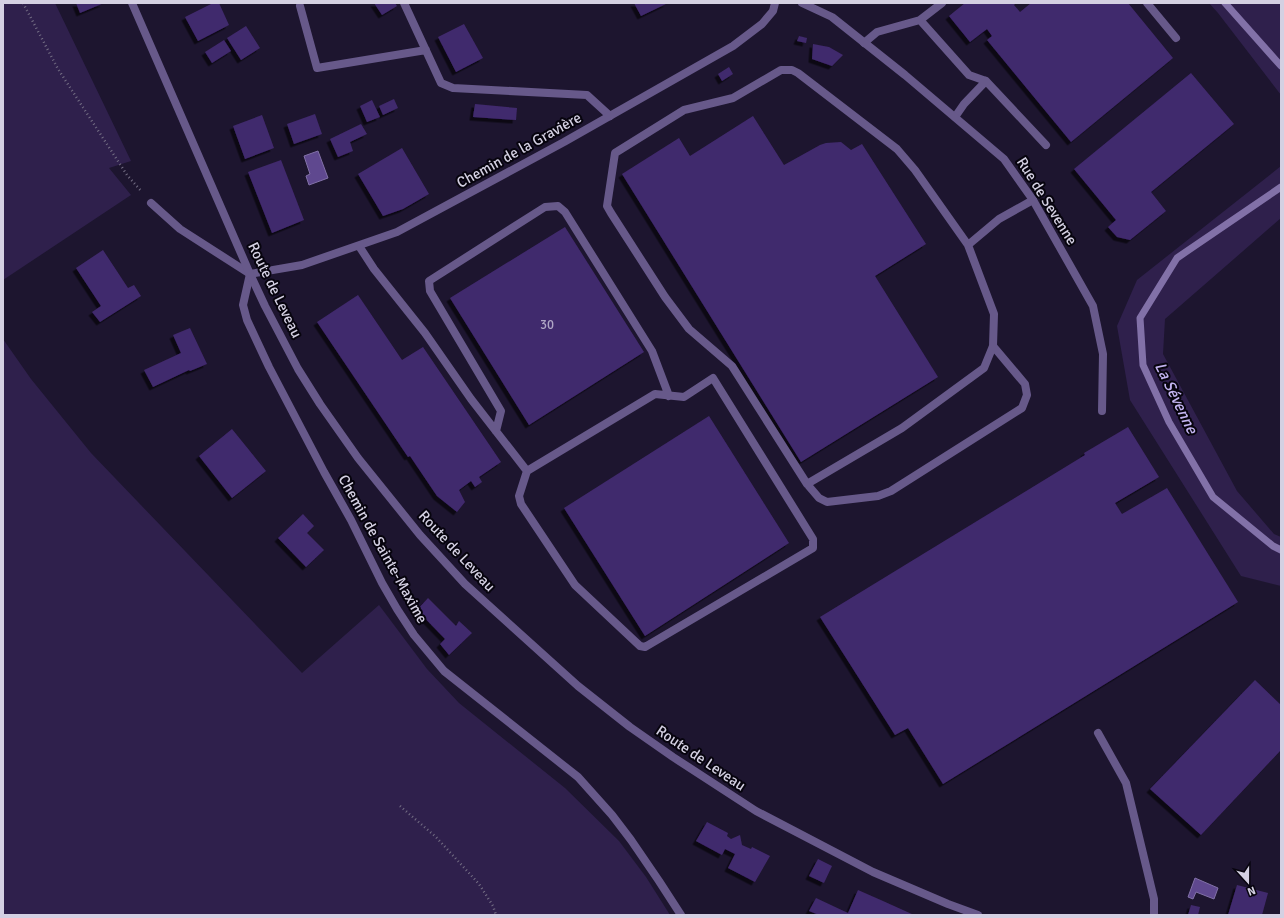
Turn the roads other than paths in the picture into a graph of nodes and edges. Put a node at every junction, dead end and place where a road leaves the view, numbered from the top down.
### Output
1 (132, 3) edge
2 (404, 3) edge
3 (775, 3) edge
4 (802, 3) edge
5 (942, 3) edge
6 (1147, 3) edge
7 (300, 6) dead end
8 (920, 20) junction
9 (1176, 38) dead end
10 (864, 43) junction
11 (426, 50) junction
12 (986, 81) junction
13 (610, 116) junction
14 (955, 117) junction
15 (1046, 145) dead end
16 (1033, 200) junction
17 (152, 203) road end
18 (968, 245) junction
19 (359, 246) junction
20 (250, 274) junction
21 (993, 346) junction
22 (669, 396) junction
23 (1102, 411) dead end
24 (496, 431) junction
25 (527, 471) junction
26 (807, 484) junction
27 (1098, 733) dead end
28 (681, 915) edge
29 (978, 915) edge
30 (1154, 915) edge

1 - 20 street, Route de Leveau
2 - 11 street
3 - 13 street, Chemin de la Gravière
4 - 10 street, Rue de Sevenne
5 - 8 street
6 - 9 street
7 - 11 street
8 - 10 street
8 - 12 street
10 - 14 street, Rue de Sevenne
11 - 13 street
12 - 14 street
12 - 15 street
13 - 19 street, Chemin de la Gravière
14 - 16 street, Rue de Sevenne
16 - 18 street
16 - 23 street, Rue de Sevenne
17 - 20 street
18 - 21 street
18 - 26 street
19 - 20 street, Chemin de la Gravière
19 - 24 street
20 - 28 street, Chemin de Sainte-Maxime
20 - 29 street, Route de Leveau
21 - 26 street
21 - 26 street
22 - 24 street
22 - 25 street
22 - 25 street
24 - 25 street
27 - 30 street

